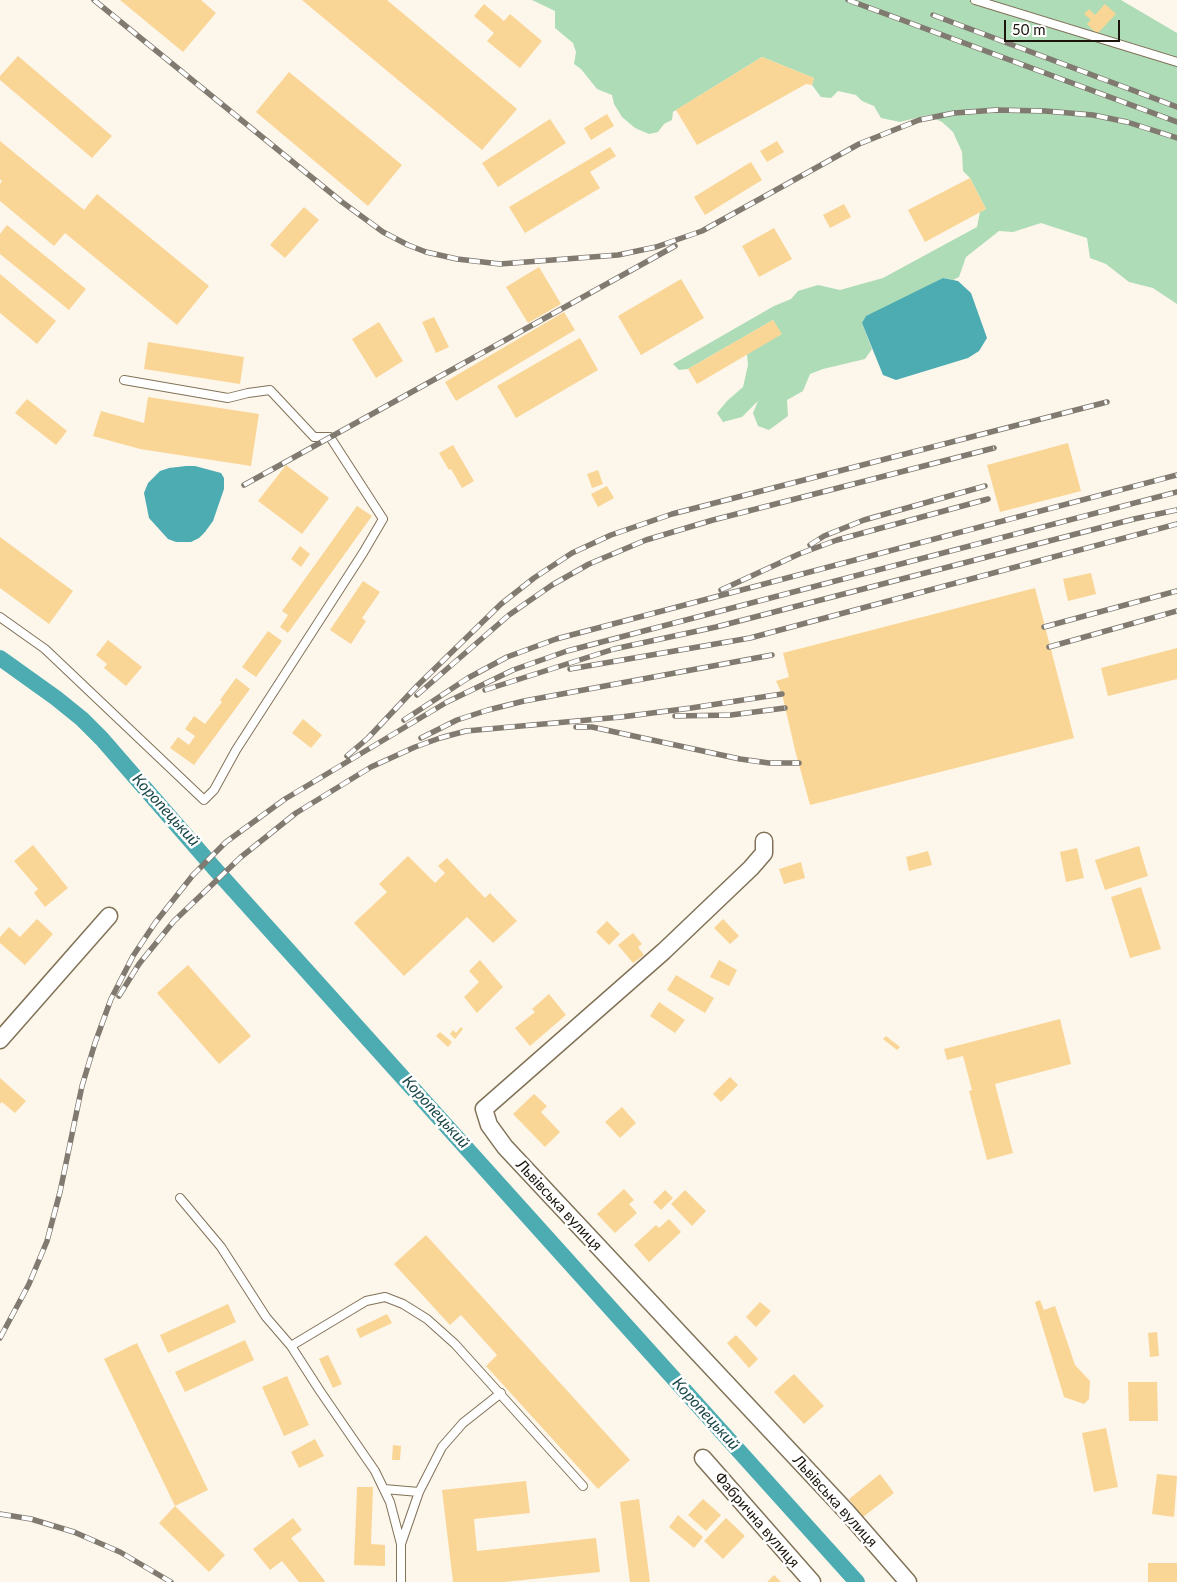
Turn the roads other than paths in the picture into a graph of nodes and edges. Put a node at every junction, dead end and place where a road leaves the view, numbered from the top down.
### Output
1 (975, 0) edge
2 (1177, 62) edge
3 (124, 380) dead end
4 (0, 617) edge
5 (764, 841) dead end
6 (109, 916) dead end
7 (0, 1040) edge
8 (180, 1198) dead end
9 (291, 1346) junction
10 (501, 1393) junction
11 (703, 1458) dead end
12 (582, 1486) dead end
13 (384, 1489) junction
14 (419, 1492) junction
15 (401, 1544) junction
16 (401, 1582) edge
17 (812, 1582) edge
18 (908, 1582) edge

1 - 2 lane
3 - 4 lane
5 - 18 street, Львівська вулиця
6 - 7 street
8 - 9 lane
9 - 10 lane
9 - 13 lane
10 - 12 lane
10 - 14 lane
11 - 17 street, Фабрична вулиця
13 - 14 lane
13 - 15 lane
14 - 15 lane
15 - 16 lane

